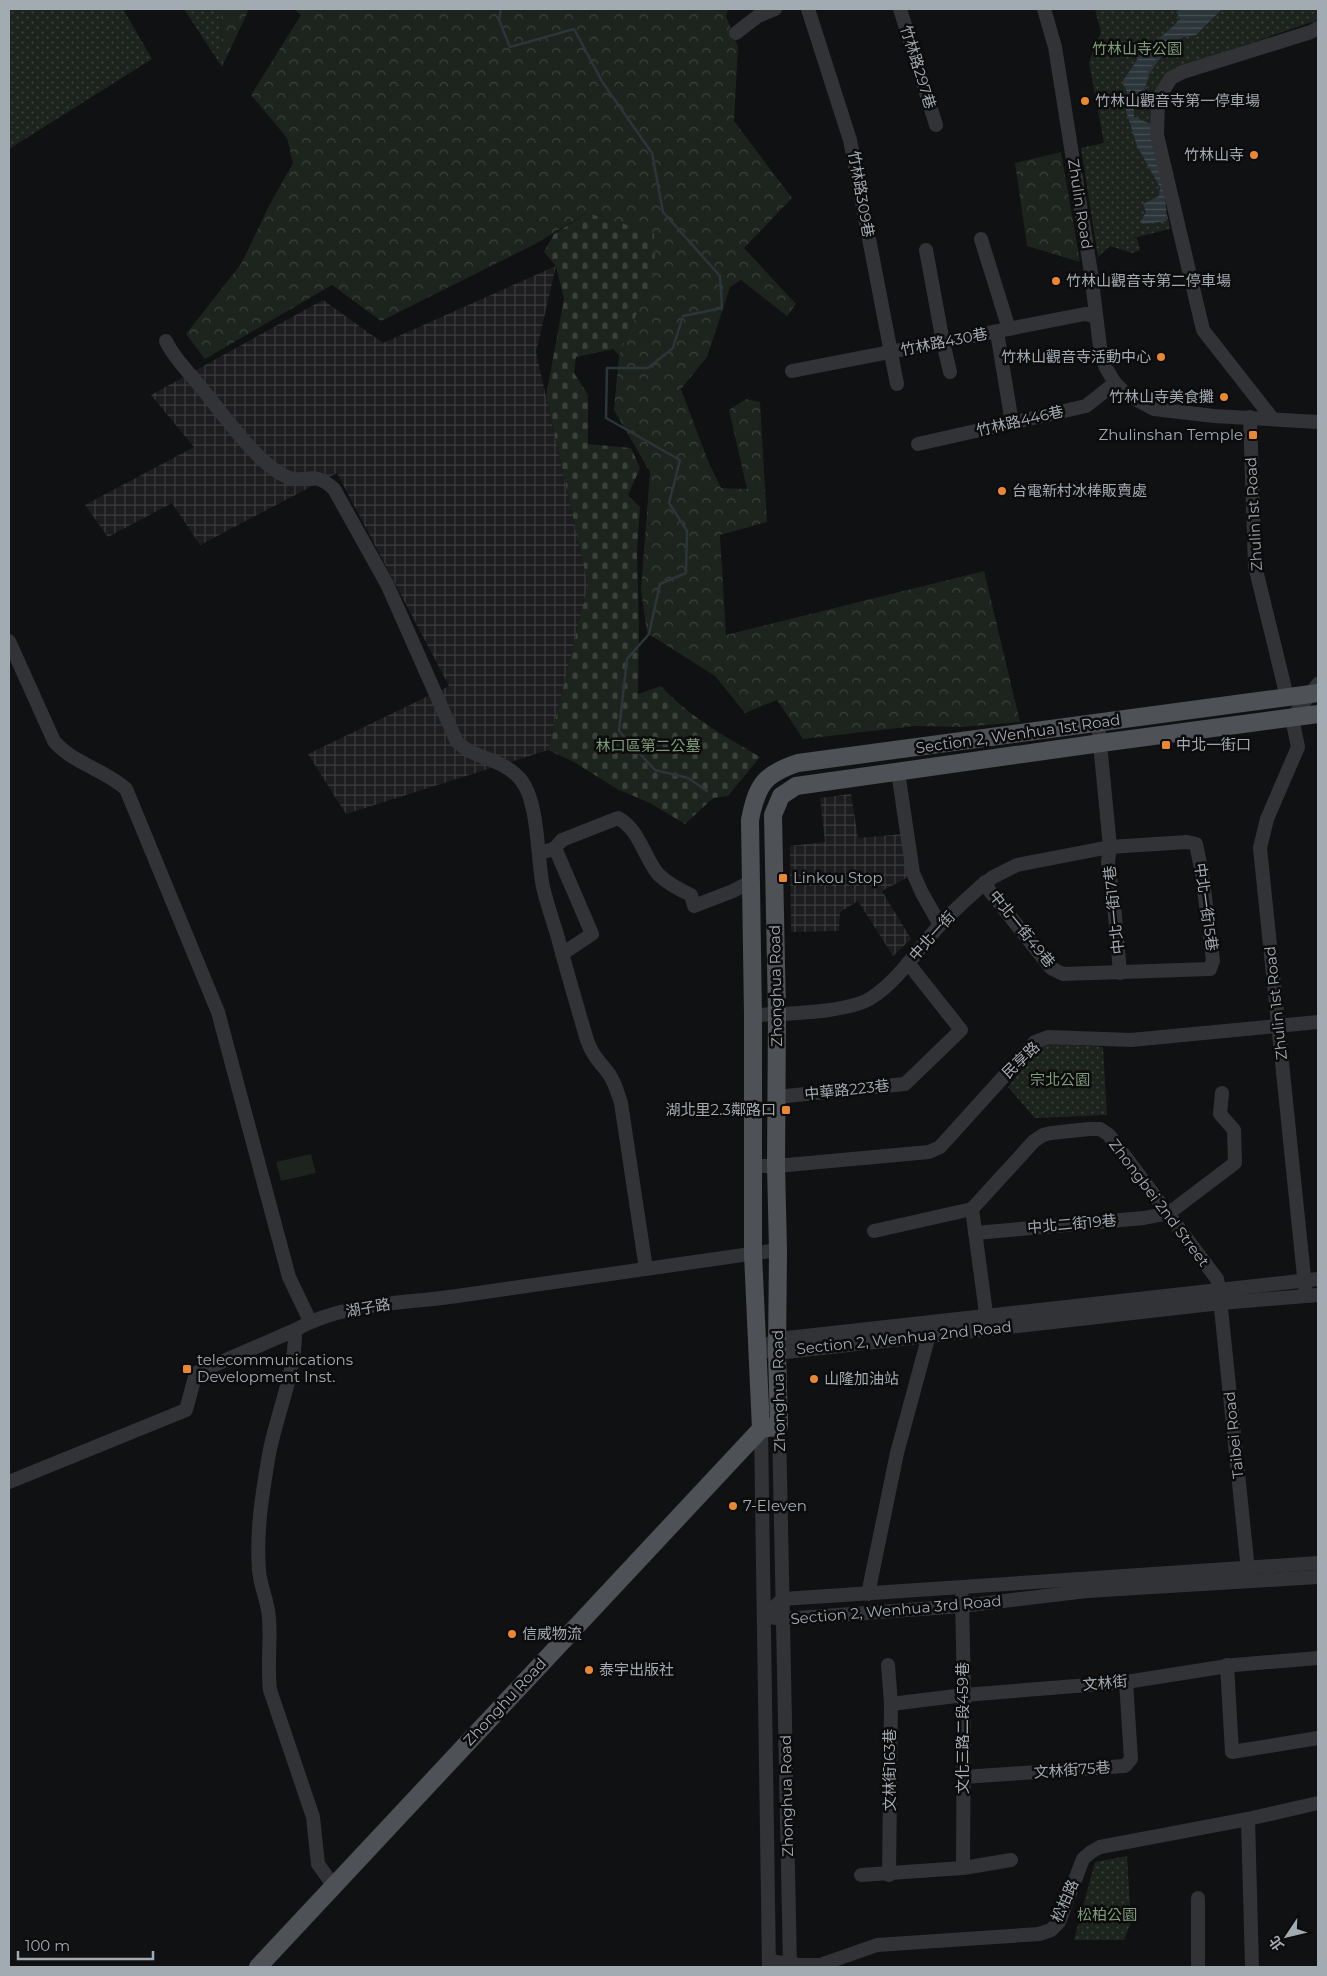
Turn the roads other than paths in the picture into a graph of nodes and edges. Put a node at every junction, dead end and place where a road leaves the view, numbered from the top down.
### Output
1 (775, 9) edge
2 (808, 9) edge
3 (900, 9) edge
4 (1044, 9) edge
5 (1318, 28) edge
6 (736, 33) dead end
7 (936, 126) dead end
8 (982, 239) dead end
9 (926, 250) dead end
10 (1096, 316) junction
11 (1003, 330) junction
12 (166, 341) dead end
13 (943, 342) junction
14 (891, 352) junction
15 (792, 371) dead end
16 (950, 372) dead end
17 (1115, 383) junction
18 (897, 384) dead end
19 (1250, 417) junction
20 (1272, 418) junction
21 (1318, 422) edge
22 (1012, 423) junction
23 (918, 444) dead end
24 (9, 641) edge
25 (1315, 691) edge
26 (1287, 697) junction
27 (1318, 714) edge
28 (1292, 718) junction
29 (1098, 723) junction
30 (1101, 743) junction
31 (898, 772) junction
32 (773, 815) joint
33 (750, 820) joint
34 (1196, 844) joint
35 (1110, 847) junction
36 (555, 848) junction
37 (538, 855) junction
38 (752, 881) junction
39 (985, 882) junction
40 (940, 925) junction
41 (562, 954) junction
42 (908, 963) junction
43 (1120, 973) junction
44 (754, 1014) junction
45 (776, 1014) junction
46 (1318, 1022) edge
47 (1279, 1026) junction
48 (1222, 1093) dead end
49 (776, 1097) junction
50 (754, 1166) junction
51 (776, 1166) junction
52 (972, 1209) junction
53 (1169, 1213) junction
54 (874, 1231) dead end
55 (975, 1233) junction
56 (778, 1250) junction
57 (753, 1254) junction
58 (646, 1269) junction
59 (1311, 1280) edge
60 (1219, 1289) junction
61 (1312, 1295) edge
62 (1221, 1304) junction
63 (310, 1321) junction
64 (988, 1321) junction
65 (295, 1330) junction
66 (929, 1335) junction
67 (778, 1346) junction
68 (757, 1350) junction
69 (779, 1426) junction
70 (761, 1429) junction
71 (9, 1482) edge
72 (1318, 1563) edge
73 (1248, 1574) junction
74 (1318, 1577) edge
75 (962, 1588) junction
76 (868, 1594) junction
77 (783, 1600) junction
78 (962, 1606) junction
79 (764, 1616) junction
80 (783, 1619) junction
81 (1318, 1658) edge
82 (1227, 1665) junction
83 (888, 1666) dead end
84 (1126, 1682) junction
85 (964, 1695) junction
86 (891, 1704) junction
87 (1318, 1738) edge
88 (963, 1777) junction
89 (1318, 1802) edge
90 (1248, 1819) junction
91 (1011, 1860) dead end
92 (963, 1868) junction
93 (889, 1874) junction
94 (861, 1875) dead end
95 (333, 1885) junction
96 (1198, 1898) dead end
97 (769, 1964) edge
98 (790, 1965) edge
99 (258, 1967) edge
100 (1198, 1967) edge
101 (1252, 1967) edge

1 - 6 street
2 - 14 street, 竹林路309巷
3 - 7 street, 竹林路297巷
4 - 10 street, Zhulin Road
5 - 20 street
8 - 11 street
9 - 13 street
10 - 11 street, 竹林路430巷
10 - 17 street, Zhulin Road
11 - 13 street, 竹林路430巷
11 - 22 street
12 - 37 street
13 - 14 street, 竹林路430巷
13 - 16 street
14 - 15 street, 竹林路430巷
14 - 18 street, 竹林路309巷
17 - 19 street, Zhulin Road
17 - 22 street, 竹林路446巷
19 - 20 street, Zhulin Road
19 - 26 street, Zhulin 1st Road
20 - 21 street, Zhulin Road
22 - 23 street, 竹林路446巷
24 - 63 street
25 - 26 main road, Section 2, Wenhua 1st Road
25 - 28 street
26 - 28 main road
26 - 29 main road, Section 2, Wenhua 1st Road
27 - 28 main road, Section 2, Wenhua 1st Road
28 - 30 main road, Section 2, Wenhua 1st Road
28 - 47 street, Zhulin 1st Road
29 - 30 street
29 - 33 main road, Section 2, Wenhua 1st Road
30 - 31 main road, Section 2, Wenhua 1st Road
30 - 35 street
31 - 32 main road, Section 2, Wenhua 1st Road
31 - 40 street
32 - 45 main road, Zhonghua Road
33 - 38 main road, Zhonghua Road
34 - 35 street, 中北一街
34 - 43 street, 中北一街15巷
35 - 39 street, 中北一街
35 - 43 street, 中北一街17巷
36 - 37 street
36 - 38 street
36 - 41 street
37 - 41 street
38 - 44 main road, Zhonghua Road
39 - 40 street, 中北一街
39 - 43 street, 中北一街49巷
40 - 42 street, 中北一街
41 - 58 street
42 - 45 street, 中北一街
42 - 49 street, 中華路223巷
44 - 45 street, 中北一街
44 - 50 main road, Zhonghua Road
45 - 49 main road, Zhonghua Road
46 - 47 street, 民享路
47 - 51 street, 民享路
47 - 59 street, Zhulin 1st Road
48 - 53 street
49 - 51 main road, Zhonghua Road
50 - 51 street, 民享路
50 - 57 main road, Zhonghua Road
51 - 56 main road, Zhonghua Road
52 - 53 street, Zhongbei 2nd Street
52 - 54 street
52 - 55 street
53 - 55 street, 中北二街19巷
53 - 60 street, Zhongbei 2nd Street
55 - 64 street
56 - 57 street, 湖子路
56 - 67 main road, Zhonghua Road
57 - 58 street, 湖子路
57 - 68 main road, Zhonghua Road
58 - 63 street, 湖子路
59 - 60 street, Section 2, Wenhua 2nd Road
59 - 61 street, Zhulin 1st Road
60 - 62 street, Taibei Road
60 - 64 street, Section 2, Wenhua 2nd Road
61 - 62 street, Section 2, Wenhua 2nd Road
62 - 64 street, Section 2, Wenhua 2nd Road
62 - 73 street, Taibei Road
63 - 65 street, 湖子路
64 - 66 street, Section 2, Wenhua 2nd Road
64 - 67 street, Section 2, Wenhua 2nd Road
65 - 71 street, 湖子路
65 - 95 street
66 - 67 street, Section 2, Wenhua 2nd Road
66 - 76 street
67 - 68 street, Section 2, Wenhua 2nd Road
67 - 69 main road, Zhonghua Road
68 - 70 main road, Zhonghua Road
69 - 70 main road
69 - 77 street, Zhonghua Road
70 - 79 street, Zhonghua Road
70 - 95 main road, Zhonghu Road
72 - 73 street, Section 2, Wenhua 3rd Road
73 - 74 street, Section 2, Wenhua 3rd Road
73 - 75 street, Section 2, Wenhua 3rd Road
73 - 78 street, Section 2, Wenhua 3rd Road
75 - 76 street, Section 2, Wenhua 3rd Road
75 - 78 street, 文化三路二段459巷
76 - 77 street, Section 2, Wenhua 3rd Road
77 - 79 street, Section 2, Wenhua 3rd Road
77 - 80 street, Zhonghua Road
78 - 80 street, Section 2, Wenhua 3rd Road
78 - 85 street, 文化三路二段459巷
79 - 80 street, Section 2, Wenhua 3rd Road
79 - 97 street, Zhonghua Road
80 - 98 street, Zhonghua Road
81 - 82 street, 文林街
82 - 84 street, 文林街
82 - 87 street
83 - 86 street, 文林街163巷
84 - 85 street, 文林街
84 - 88 street, 文林街75巷
85 - 86 street, 文林街
85 - 88 street, 文化三路二段459巷
86 - 93 street, 文林街163巷
88 - 92 street, 文化三路二段459巷
89 - 90 street, 松柏路
90 - 98 street, 松柏路
90 - 101 street
91 - 92 street
92 - 93 street
93 - 94 street
95 - 99 main road, Zhonghu Road
96 - 100 street
97 - 98 street, 松柏路

